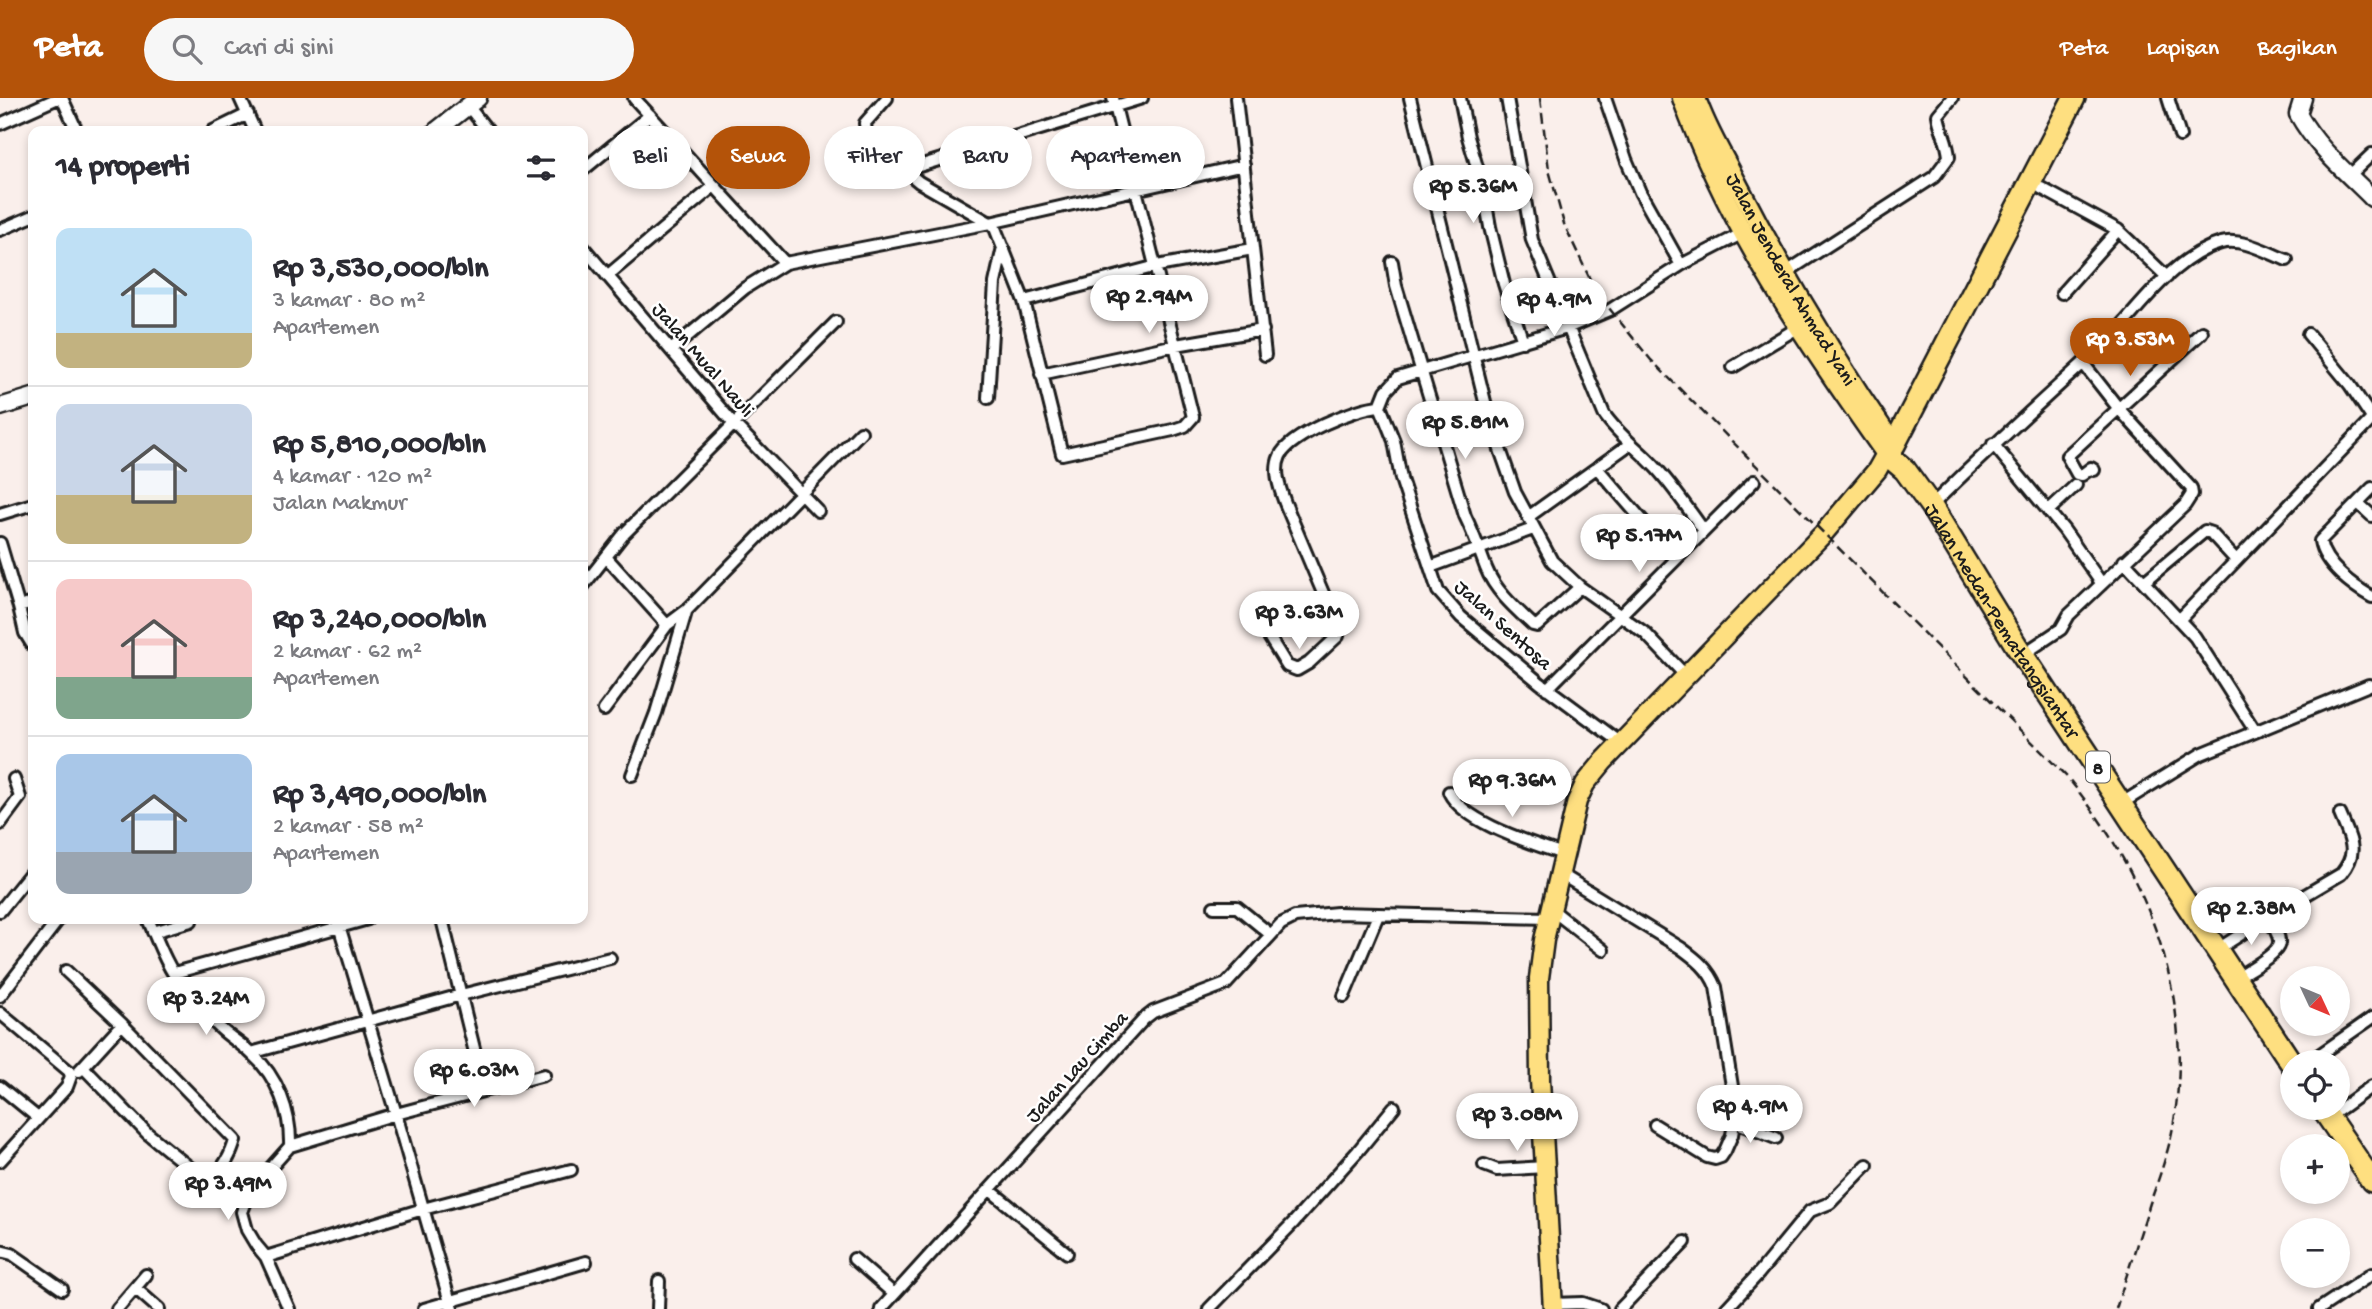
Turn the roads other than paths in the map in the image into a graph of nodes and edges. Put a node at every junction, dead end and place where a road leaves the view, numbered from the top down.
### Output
1 (60, 98) edge
2 (240, 98) edge
3 (634, 98) edge
4 (887, 98) edge
5 (1142, 98) edge
6 (1236, 98) edge
7 (1410, 98) edge
8 (1460, 98) edge
9 (1507, 98) edge
10 (1605, 98) edge
11 (1682, 98) edge
12 (1696, 98) edge
13 (1952, 98) edge
14 (2074, 98) edge
15 (2089, 98) edge
16 (2168, 98) edge
17 (2303, 98) edge
18 (1114, 101) edge
19 (473, 102) edge
20 (248, 114) junction
21 (650, 115) junction
22 (0, 124) edge
23 (74, 126) edge
24 (223, 126) edge
25 (253, 126) edge
26 (442, 126) edge
27 (485, 126) edge
28 (865, 126) edge
29 (1121, 126) edge
30 (2180, 136) dead end
31 (1710, 148) junction
32 (2372, 154) edge
33 (925, 164) edge
34 (1244, 165) junction
35 (588, 166) edge
36 (1205, 173) edge
37 (2349, 176) junction
38 (706, 177) edge
39 (925, 184) edge
40 (2041, 188) junction
41 (710, 189) edge
42 (717, 189) edge
43 (1133, 189) edge
44 (1137, 189) edge
45 (2372, 198) edge
46 (28, 218) edge
47 (990, 223) junction
48 (0, 230) edge
49 (2118, 230) junction
50 (1745, 232) junction
51 (1003, 247) junction
52 (1253, 249) junction
53 (588, 253) edge
54 (2287, 260) dead end
55 (785, 262) junction
56 (1392, 262) dead end
57 (1681, 265) junction
58 (1157, 266) junction
59 (1785, 273) junction
60 (607, 276) junction
61 (2167, 277) junction
62 (2062, 293) dead end
63 (1024, 301) junction
64 (836, 322) dead end
65 (1799, 327) junction
66 (1567, 328) junction
67 (1263, 330) junction
68 (2202, 332) dead end
69 (2308, 334) dead end
70 (1523, 342) junction
71 (1176, 345) junction
72 (671, 351) junction
73 (1473, 354) junction
74 (1265, 355) dead end
75 (2083, 363) junction
76 (1733, 367) dead end
77 (1422, 371) junction
78 (1041, 374) junction
79 (988, 398) dead end
80 (28, 399) edge
81 (1380, 406) junction
82 (0, 407) edge
83 (2119, 409) junction
84 (2372, 419) edge
85 (733, 424) junction
86 (861, 432) dead end
87 (1630, 444) junction
88 (1993, 444) junction
89 (1892, 459) junction
90 (1597, 468) junction
91 (2094, 470) dead end
92 (1754, 481) dead end
93 (2076, 485) dead end
94 (2372, 488) edge
95 (800, 492) junction
96 (2358, 503) junction
97 (28, 506) edge
98 (1931, 506) junction
99 (818, 511) dead end
100 (2048, 511) junction
101 (0, 514) edge
102 (2372, 516) edge
103 (1528, 517) junction
104 (1534, 529) junction
105 (1704, 531) junction
106 (0, 543) edge
107 (1480, 548) junction
108 (606, 556) junction
109 (1676, 559) junction
110 (2236, 560) junction
111 (2124, 561) junction
112 (1430, 567) junction
113 (588, 579) edge
114 (2144, 582) junction
115 (2102, 583) junction
116 (1580, 587) junction
117 (2372, 597) edge
118 (28, 604) edge
119 (19, 607) junction
120 (687, 610) junction
121 (1620, 615) junction
122 (2180, 619) junction
123 (667, 625) junction
124 (1268, 635) dead end
125 (28, 638) edge
126 (2022, 655) junction
127 (1686, 676) junction
128 (2369, 685) dead end
129 (1547, 689) junction
130 (604, 710) dead end
131 (2255, 730) junction
132 (1621, 743) junction
133 (632, 775) dead end
134 (14, 779) dead end
135 (1449, 792) dead end
136 (2122, 803) junction
137 (2340, 814) dead end
138 (0, 824) edge
139 (1563, 854) junction
140 (1559, 873) junction
141 (28, 876) edge
142 (1214, 908) dead end
143 (0, 911) edge
144 (1550, 914) junction
145 (1378, 915) junction
146 (2268, 917) junction
147 (56, 924) edge
148 (150, 924) edge
149 (178, 924) edge
150 (335, 924) edge
151 (338, 924) edge
152 (443, 924) edge
153 (153, 932) junction
154 (1270, 934) junction
155 (2218, 949) junction
156 (1603, 950) dead end
157 (610, 958) dead end
158 (66, 971) dead end
159 (174, 973) junction
160 (2236, 978) junction
161 (461, 995) junction
162 (0, 996) edge
163 (1344, 996) dead end
164 (0, 1013) edge
165 (2372, 1018) edge
166 (369, 1022) junction
167 (122, 1024) junction
168 (2283, 1050) edge
169 (2326, 1050) edge
170 (251, 1053) junction
171 (84, 1068) junction
172 (544, 1075) dead end
173 (71, 1076) junction
174 (2372, 1086) edge
175 (0, 1087) edge
176 (484, 1089) junction
177 (2350, 1099) edge
178 (1394, 1107) dead end
179 (396, 1114) junction
180 (38, 1118) junction
181 (2330, 1120) edge
182 (1735, 1122) junction
183 (1655, 1125) dead end
184 (1776, 1138) dead end
185 (290, 1146) junction
186 (0, 1161) edge
187 (1484, 1165) dead end
188 (1867, 1165) dead end
189 (1545, 1167) junction
190 (571, 1170) dead end
191 (2372, 1181) edge
192 (990, 1190) junction
193 (423, 1209) junction
194 (1685, 1242) dead end
195 (0, 1251) edge
196 (1067, 1253) dead end
197 (266, 1257) junction
198 (853, 1259) dead end
199 (586, 1262) dead end
200 (2372, 1274) edge
201 (146, 1275) dead end
202 (659, 1281) dead end
203 (135, 1288) junction
204 (62, 1289) dead end
205 (894, 1294) junction
206 (451, 1305) edge
207 (1553, 1306) edge
208 (117, 1309) edge
209 (159, 1309) edge
210 (289, 1309) edge
211 (424, 1309) edge
212 (658, 1309) edge
213 (881, 1309) edge
214 (1209, 1309) edge
215 (1601, 1309) edge
216 (1620, 1309) edge
217 (1726, 1309) edge
218 (2319, 1309) edge

1 - 22 street
1 - 23 street
2 - 20 street
3 - 21 street
4 - 28 street
5 - 18 street
6 - 34 street
7 - 73 street
8 - 70 street
9 - 66 street
10 - 57 street
11 - 31 main road, Jalan Jenderal Ahmad Yani
12 - 31 main road, Jalan Jenderal Ahmad Yani
13 - 59 street
14 - 89 highway
15 - 40 highway
16 - 30 street
17 - 37 street
18 - 29 street
18 - 33 street
19 - 26 street
19 - 27 street
20 - 24 street
20 - 25 street
21 - 35 street
21 - 38 street
31 - 50 main road, Jalan Jenderal Ahmad Yani
31 - 59 main road, Jalan Jenderal Ahmad Yani
32 - 37 street
34 - 36 street
34 - 52 street
37 - 45 street
39 - 47 street
40 - 49 street
40 - 89 highway
41 - 60 street
42 - 55 street
43 - 47 street
44 - 58 street
46 - 48 street
47 - 51 street
47 - 55 street
49 - 61 street
49 - 62 street
50 - 57 street
50 - 65 main road, Jalan Jenderal Ahmad Yani
51 - 63 street
51 - 79 street
52 - 58 street
52 - 67 street
53 - 60 street, Jalan Mual Nauli
54 - 61 street
55 - 72 street
56 - 77 street
57 - 66 street
58 - 63 street
58 - 71 street
59 - 89 main road, Jalan Jenderal Ahmad Yani
60 - 72 street, Jalan Mual Nauli
61 - 75 street
63 - 78 street
64 - 85 street
65 - 76 street
65 - 89 main road, Jalan Jenderal Ahmad Yani
66 - 70 street
66 - 87 street
67 - 71 street
67 - 74 street
68 - 83 street
69 - 84 street
70 - 73 street
71 - 78 street
71 - 78 street
72 - 85 street, Jalan Mual Nauli
73 - 77 street
73 - 103 street
75 - 83 street
75 - 88 street
77 - 81 street
77 - 107 street
80 - 82 street
81 - 112 street, Jalan Sentosa
81 - 124 street
83 - 91 street
83 - 111 street
84 - 110 street
85 - 95 street, Jalan Mual Nauli
85 - 108 street
86 - 95 street
87 - 90 street
87 - 105 street
88 - 98 street
88 - 100 street
89 - 98 highway, Jalan Medan-Pematangsiantar / 8
89 - 127 main road
90 - 103 street
90 - 109 street
92 - 105 street
93 - 100 street
94 - 96 street
95 - 99 street, Jalan Mual Nauli
95 - 120 street
96 - 102 street
96 - 117 street
97 - 101 street
98 - 126 highway, Jalan Medan-Pematangsiantar / 8
100 - 115 street
103 - 104 street
104 - 107 street
104 - 116 street
105 - 109 street
106 - 119 street
107 - 112 street
107 - 116 street
108 - 113 street
108 - 123 street
109 - 121 street
110 - 114 street
110 - 122 street
111 - 114 street
111 - 115 street
112 - 129 street, Jalan Sentosa
114 - 122 street
115 - 126 street
116 - 121 street
118 - 119 street
119 - 125 street
120 - 123 street
120 - 133 street
121 - 127 street
121 - 129 street
122 - 131 street
123 - 130 street
126 - 136 highway, Jalan Medan-Pematangsiantar / 8
127 - 132 main road
128 - 131 street
129 - 132 street, Jalan Sentosa
131 - 136 street
132 - 139 main road
134 - 138 street
135 - 139 street
136 - 155 highway, Jalan Medan-Pematangsiantar / 8
137 - 146 street
139 - 140 main road
140 - 144 main road
140 - 182 street
141 - 143 street
142 - 154 street
144 - 145 street, Jalan Lau Cimba
144 - 156 street
144 - 189 main road
145 - 154 street, Jalan Lau Cimba
145 - 163 street
146 - 155 street
146 - 160 street
147 - 162 street
148 - 153 street
149 - 153 street
150 - 159 street
151 - 166 street
152 - 161 street
153 - 159 street
154 - 192 street, Jalan Lau Cimba
155 - 160 highway, Jalan Medan-Pematangsiantar / 8
157 - 161 street
158 - 167 street
159 - 170 street
160 - 168 highway, Jalan Medan-Pematangsiantar / 8
161 - 166 street
161 - 176 street
164 - 173 street
165 - 169 street
166 - 170 street
166 - 179 street
167 - 171 street
167 - 171 street
170 - 185 street
171 - 173 street
172 - 176 street
173 - 180 street
174 - 177 street
175 - 180 street
176 - 179 street
178 - 214 street
179 - 185 street
179 - 193 street
180 - 186 street
181 - 191 highway
182 - 183 street
182 - 184 street
185 - 197 street
187 - 189 street
188 - 217 street
189 - 207 main road
190 - 193 street
192 - 196 street
192 - 205 street, Jalan Lau Cimba
193 - 197 street
193 - 206 street
194 - 216 street
195 - 204 street
197 - 210 street
198 - 205 street
199 - 206 street
200 - 218 street
201 - 203 street
202 - 212 street
203 - 208 street
203 - 209 street
205 - 213 street, Jalan Lau Cimba
206 - 211 street
207 - 215 street

